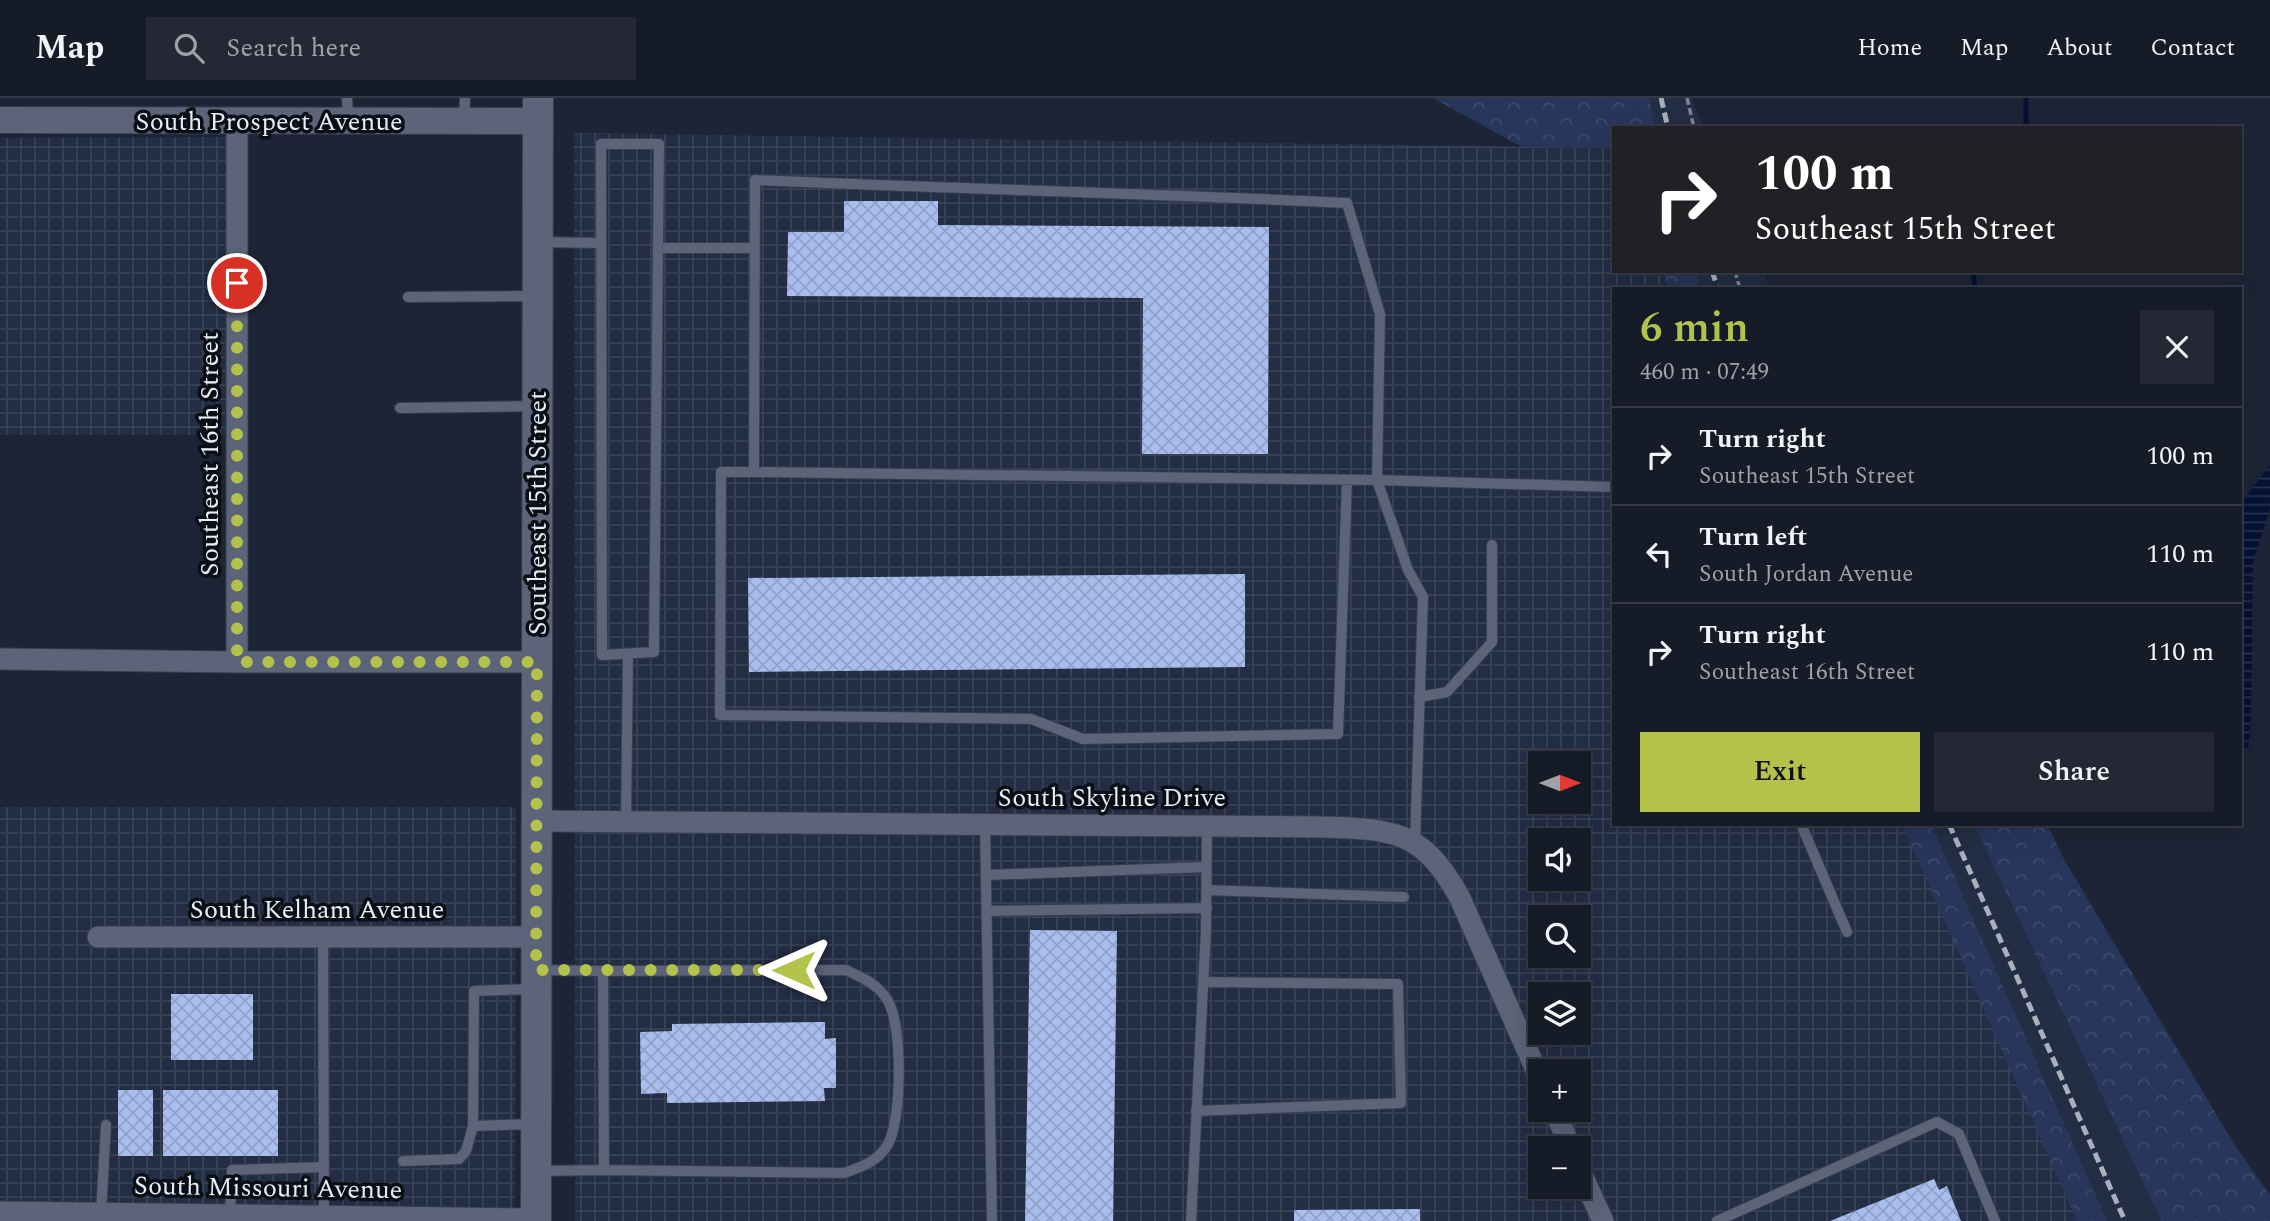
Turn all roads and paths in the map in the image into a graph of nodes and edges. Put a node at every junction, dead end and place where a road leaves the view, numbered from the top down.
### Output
1 (1687, 98) edge
2 (348, 109) edge
3 (538, 109) edge
4 (464, 110) edge
5 (0, 120) edge
6 (237, 121) junction
7 (1694, 126) edge
8 (538, 242) junction
9 (599, 243) junction
10 (658, 248) junction
11 (755, 248) junction
12 (538, 296) junction
13 (408, 297) dead end
14 (537, 406) junction
15 (400, 408) dead end
16 (754, 472) junction
17 (1347, 480) junction
18 (1377, 480) junction
19 (1612, 487) edge
20 (1492, 545) dead end
21 (628, 654) junction
22 (0, 659) edge
23 (237, 662) junction
24 (537, 662) junction
25 (1419, 697) junction
26 (536, 821) junction
27 (626, 822) junction
28 (985, 824) junction
29 (1207, 826) junction
30 (1802, 826) edge
31 (1415, 843) junction
32 (1206, 867) junction
33 (986, 875) junction
34 (1206, 890) junction
35 (1404, 897) dead end
36 (1207, 908) junction
37 (987, 911) junction
38 (1847, 932) dead end
39 (99, 937) dead end
40 (323, 937) junction
41 (536, 937) junction
42 (603, 971) junction
43 (536, 980) junction
44 (1204, 982) junction
45 (1531, 1059) edge
46 (1196, 1111) junction
47 (535, 1124) junction
48 (106, 1125) dead end
49 (473, 1126) junction
50 (403, 1161) dead end
51 (324, 1167) junction
52 (604, 1170) junction
53 (536, 1171) junction
54 (1591, 1195) edge
55 (0, 1212) edge
56 (101, 1214) junction
57 (324, 1215) junction
58 (222, 1216) edge
59 (447, 1219) edge
60 (536, 1220) edge
61 (992, 1221) edge
62 (1191, 1221) edge
63 (1603, 1221) edge
64 (1717, 1221) edge
65 (1995, 1221) edge

1 - 7 path
2 - 4 street, South Prospect Avenue
2 - 6 street, South Prospect Avenue
3 - 4 street, South Prospect Avenue
3 - 8 main road, Southeast 15th Street
5 - 6 street, South Prospect Avenue
6 - 23 street, Southeast 16th Street
8 - 9 lane
8 - 12 main road, Southeast 15th Street
9 - 10 lane
9 - 21 lane
10 - 11 lane
10 - 21 lane
11 - 16 lane
11 - 18 lane
12 - 13 lane
12 - 14 main road, Southeast 15th Street
14 - 15 lane
14 - 24 main road, Southeast 15th Street
16 - 17 lane
16 - 17 lane
17 - 18 lane
18 - 19 lane
18 - 25 lane
20 - 25 lane
21 - 27 lane
22 - 23 street
23 - 24 street
24 - 26 main road, Southeast 15th Street
25 - 31 lane
26 - 27 street, South Skyline Drive
26 - 41 main road, Southeast 15th Street
27 - 28 street, South Skyline Drive
28 - 29 street, South Skyline Drive
28 - 33 lane
29 - 31 street, South Skyline Drive
29 - 32 lane
30 - 38 lane
31 - 45 street, South Skyline Drive
32 - 33 lane
32 - 34 lane
33 - 37 lane
34 - 35 lane
34 - 36 lane
36 - 37 lane
36 - 44 lane
37 - 61 lane
39 - 40 street, South Kelham Avenue
40 - 41 street, South Kelham Avenue
40 - 51 lane
41 - 43 main road, Southeast 15th Street
42 - 43 lane
42 - 52 lane
42 - 52 lane
43 - 47 main road, Southeast 15th Street
43 - 49 lane
44 - 46 lane
44 - 46 lane
46 - 62 lane
47 - 49 lane
47 - 53 main road, Southeast 15th Street
48 - 56 lane
49 - 50 lane
51 - 57 lane
51 - 58 lane
52 - 53 lane
53 - 60 main road, Southeast 15th Street
54 - 63 street
55 - 56 street, South Missouri Avenue
56 - 58 street, South Missouri Avenue
57 - 58 street, South Missouri Avenue
57 - 59 street, South Missouri Avenue
59 - 60 street, South Missouri Avenue
64 - 65 lane

